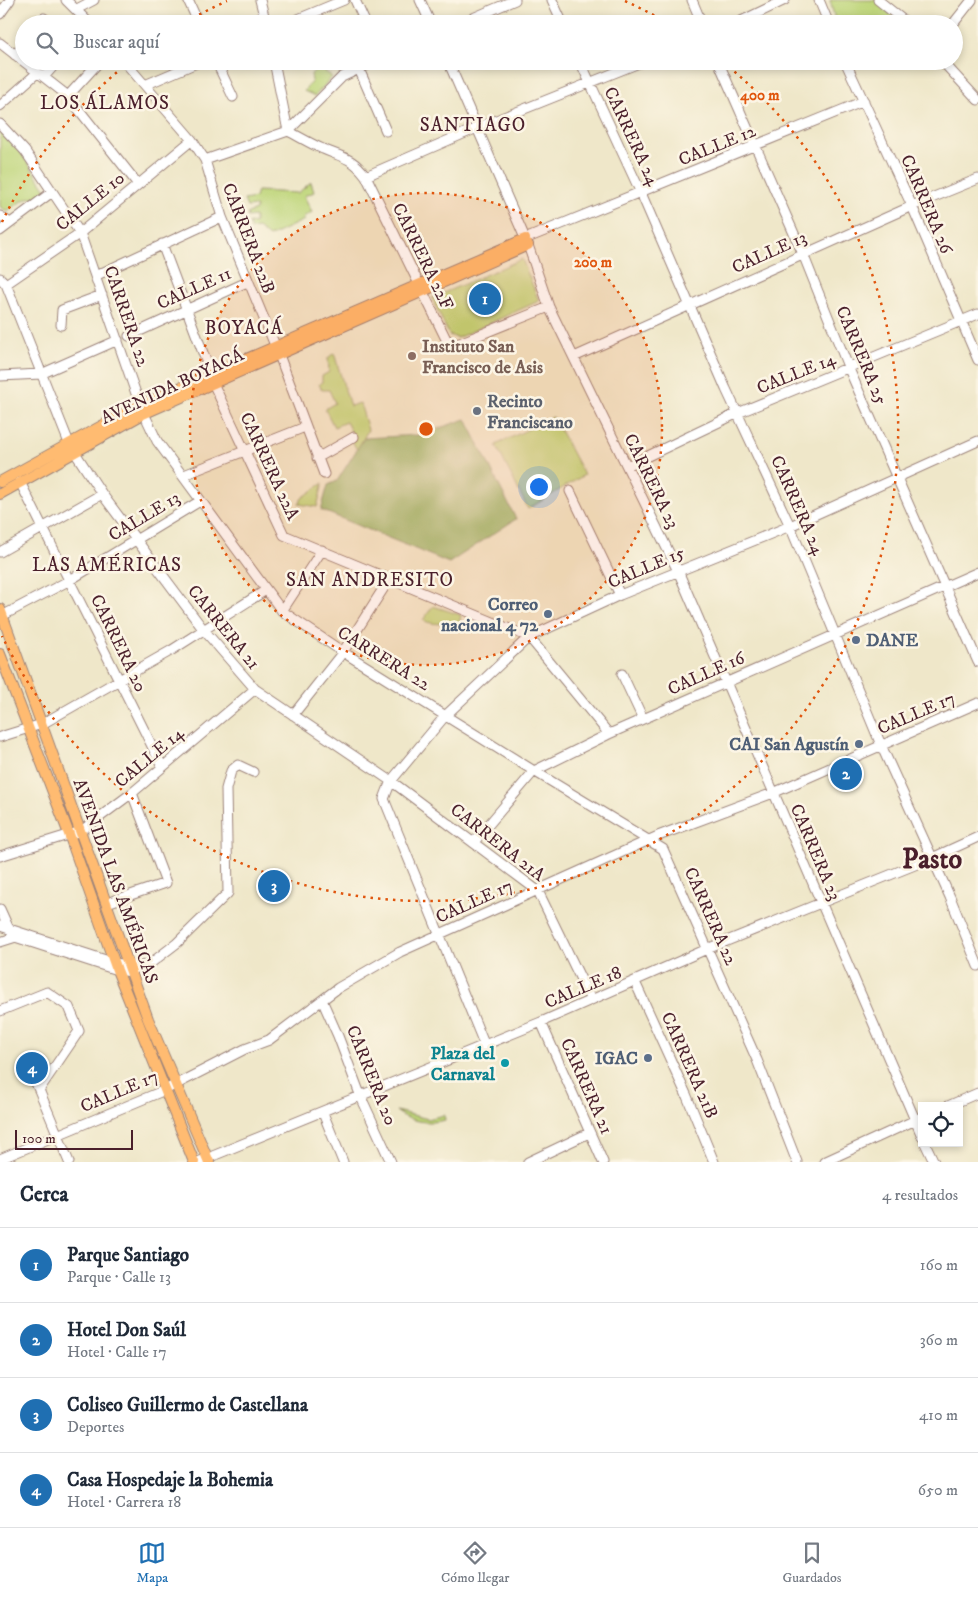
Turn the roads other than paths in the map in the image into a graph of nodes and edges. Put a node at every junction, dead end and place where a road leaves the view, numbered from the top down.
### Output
1 (10, 0) edge
2 (66, 0) edge
3 (94, 0) edge
4 (188, 0) edge
5 (260, 0) edge
6 (344, 0) edge
7 (355, 0) edge
8 (420, 0) edge
9 (515, 0) edge
10 (552, 0) edge
11 (692, 0) edge
12 (785, 0) edge
13 (819, 0) edge
14 (825, 0) edge
15 (878, 0) edge
16 (972, 0) edge
17 (77, 9) junction
18 (0, 14) edge
19 (82, 15) edge
20 (195, 15) edge
21 (264, 15) edge
22 (308, 15) edge
23 (362, 15) edge
24 (427, 15) edge
25 (480, 15) edge
26 (558, 15) edge
27 (698, 15) edge
28 (754, 15) edge
29 (825, 15) edge
30 (826, 15) edge
31 (897, 15) edge
32 (960, 15) edge
33 (0, 43) edge
34 (15, 55) edge
35 (34, 70) edge
36 (47, 70) edge
37 (92, 70) edge
38 (132, 70) edge
39 (180, 70) edge
40 (220, 70) edge
41 (276, 70) edge
42 (357, 70) edge
43 (359, 70) edge
44 (452, 70) edge
45 (584, 70) edge
46 (620, 70) edge
47 (722, 70) edge
48 (849, 70) edge
49 (950, 70) edge
50 (41, 75) junction
51 (589, 82) junction
52 (145, 85) junction
53 (68, 96) junction
54 (233, 97) dead end
55 (978, 100) edge
56 (2, 101) edge
57 (864, 102) junction
58 (0, 124) edge
59 (479, 127) junction
60 (288, 131) junction
61 (386, 131) dead end
62 (192, 140) junction
63 (755, 147) junction
64 (205, 160) junction
65 (366, 176) junction
66 (978, 179) edge
67 (137, 183) junction
68 (52, 192) junction
69 (641, 193) junction
70 (912, 206) junction
71 (0, 216) edge
72 (222, 217) junction
73 (10, 223) junction
74 (0, 231) edge
75 (80, 232) junction
76 (526, 242) junction
77 (162, 244) junction
78 (803, 254) junction
79 (96, 276) junction
80 (3, 281) edge
81 (247, 282) junction
82 (420, 287) junction
83 (102, 295) junction
84 (689, 306) junction
85 (549, 307) junction
86 (185, 309) junction
87 (978, 314) edge
88 (961, 321) junction
89 (61, 325) dead end
90 (129, 336) dead end
91 (118, 340) junction
92 (277, 351) junction
93 (574, 357) junction
94 (978, 360) edge
95 (849, 369) junction
96 (41, 374) junction
97 (0, 376) edge
98 (212, 378) junction
99 (142, 409) junction
100 (738, 413) junction
101 (305, 428) junction
102 (354, 437) dead end
103 (978, 441) edge
104 (71, 447) junction
105 (244, 450) junction
106 (317, 458) junction
107 (627, 466) junction
108 (324, 474) dead end
109 (184, 475) junction
110 (897, 476) junction
111 (0, 482) edge
112 (20, 482) junction
113 (570, 491) dead end
114 (0, 494) edge
115 (102, 494) junction
116 (200, 501) junction
117 (790, 526) junction
118 (42, 529) junction
119 (136, 540) junction
120 (322, 550) junction
121 (0, 552) edge
122 (678, 571) junction
123 (978, 572) edge
124 (390, 578) junction
125 (70, 580) junction
126 (946, 586) junction
127 (266, 590) junction
128 (620, 595) junction
129 (282, 611) junction
130 (1, 614) edge
131 (203, 629) junction
132 (836, 633) junction
133 (529, 637) junction
134 (343, 652) junction
135 (0, 654) edge
136 (978, 662) edge
137 (622, 674) dead end
138 (120, 680) junction
139 (725, 682) junction
140 (255, 690) junction
141 (978, 703) edge
142 (293, 715) junction
143 (446, 716) junction
144 (643, 719) junction
145 (42, 724) junction
146 (30, 728) junction
147 (609, 734) junction
148 (0, 737) edge
149 (881, 745) junction
150 (162, 766) junction
151 (253, 772) dead end
152 (534, 772) junction
153 (391, 781) junction
154 (132, 793) junction
155 (773, 793) junction
156 (81, 831) junction
157 (69, 834) junction
158 (978, 837) edge
159 (647, 841) junction
160 (474, 842) junction
161 (0, 856) edge
162 (932, 858) junction
163 (538, 891) junction
164 (107, 903) junction
165 (820, 904) junction
166 (0, 909) edge
167 (3, 929) edge
168 (439, 934) junction
169 (16, 937) junction
170 (0, 942) edge
171 (708, 949) junction
172 (116, 966) junction
173 (978, 966) edge
174 (133, 968) junction
175 (635, 982) junction
176 (322, 1000) junction
177 (591, 1000) junction
178 (0, 1011) edge
179 (541, 1022) junction
180 (485, 1046) junction
181 (31, 1071) dead end
182 (170, 1088) junction
183 (39, 1090) junction
184 (978, 1093) edge
185 (361, 1097) junction
186 (957, 1102) edge
187 (323, 1113) junction
188 (918, 1119) edge
189 (589, 1133) junction
190 (58, 1135) junction
191 (927, 1147) edge
192 (0, 1159) edge
193 (204, 1161) edge
194 (69, 1162) edge
195 (194, 1162) edge
196 (343, 1162) edge
197 (391, 1162) edge
198 (528, 1162) edge
199 (603, 1162) edge
200 (714, 1162) edge
201 (797, 1162) edge
202 (824, 1162) edge
203 (934, 1162) edge

1 - 18 street
2 - 17 street
3 - 17 street
4 - 20 street
5 - 21 street
6 - 22 street
7 - 23 street
8 - 24 street
9 - 25 street
10 - 26 street
11 - 27 street
12 - 28 street
13 - 29 street
14 - 30 street
15 - 31 street
16 - 32 street
17 - 19 street
33 - 34 street
35 - 50 street
36 - 50 street
37 - 53 street
38 - 52 street, CARRERA 22B
39 - 52 street
40 - 54 street
41 - 60 street
42 - 60 street
43 - 61 street
44 - 59 street, CARRERA 23
45 - 51 street, CARRERA 24
46 - 51 street
47 - 63 street, CARRERA 25
48 - 57 street, CARRERA 26
49 - 55 street
50 - 53 street
50 - 56 street
51 - 59 street
51 - 69 street, CARRERA 24
52 - 62 street, CARRERA 22B
53 - 67 street
57 - 63 street, CALLE 12
57 - 70 street, CARRERA 26
58 - 68 street, CARRERA 22
59 - 65 street
59 - 76 street, CARRERA 23
60 - 64 street
60 - 65 street
62 - 64 street, CARRERA 22B
62 - 67 street, CALLE 10
63 - 69 street, CALLE 12
63 - 78 street, CARRERA 25
64 - 72 street, CARRERA 22B
65 - 82 street, CARRERA 22F
66 - 70 street, CALLE 13
67 - 75 street, CALLE 10
68 - 73 street
68 - 75 street, CARRERA 22
69 - 76 street, CALLE 12
69 - 84 street, CARRERA 24
70 - 78 street, CALLE 13
70 - 88 street, CARRERA 26
71 - 73 street
72 - 77 street
72 - 81 street, CARRERA 22B
73 - 74 street
75 - 79 street, CARRERA 22
75 - 80 street, CALLE 10
76 - 82 main road, AVENIDA BOYACÁ
76 - 85 street, CARRERA 23
77 - 79 street
77 - 86 street, CARRERA 22A
78 - 84 street, CALLE 13
78 - 95 street, CARRERA 25
79 - 83 street, CARRERA 22
80 - 96 street, CARRERA 21
81 - 86 street, CALLE 11
81 - 92 street, CARRERA 22B
82 - 85 street, CARRERA 22F
82 - 92 main road, AVENIDA BOYACÁ
83 - 89 street
83 - 91 street, CARRERA 22
84 - 93 street, CALLE 13
84 - 100 street, CARRERA 24
85 - 93 street, CARRERA 23
86 - 90 street, CALLE 11
86 - 98 street, CARRERA 22A
87 - 88 street, CALLE 14
88 - 94 street, CARRERA 26
88 - 95 street, CALLE 14
91 - 96 street
91 - 99 street, CARRERA 22
92 - 98 main road, AVENIDA BOYACÁ
92 - 101 street, CARRERA 22B
93 - 107 street, CARRERA 23
95 - 100 street, CALLE 14
95 - 110 street, CARRERA 25
96 - 97 street
96 - 104 street, CARRERA 21
98 - 99 main road, AVENIDA BOYACÁ
98 - 105 street, CARRERA 22A
99 - 104 main road, AVENIDA BOYACÁ
99 - 109 street, CARRERA 22
100 - 107 street, CALLE 14
100 - 117 street, CARRERA 24
101 - 105 street, CALLE 13
101 - 106 street, CARRERA 22B
102 - 106 street
103 - 110 street, CALLE 15
104 - 111 main road, AVENIDA BOYACÁ
104 - 112 main road, AVENIDA BOYACÁ
104 - 115 street, CARRERA 21
105 - 109 street, CALLE 13
105 - 120 street, CARRERA 22A
106 - 108 street, CARRERA 22B
107 - 122 street, CARRERA 23
109 - 116 street, CARRERA 22
110 - 117 street, CALLE 15
110 - 126 street, CARRERA 25
112 - 114 main road, AVENIDA BOYACÁ
112 - 118 street, CARRERA 20
113 - 128 street
115 - 118 street
115 - 119 street, CARRERA 21
116 - 119 street, CALLE 13
116 - 127 street, CARRERA 22
117 - 122 street, CALLE 15
117 - 132 street, CARRERA 24
118 - 121 street
118 - 125 street, CARRERA 20
119 - 125 street, CALLE 13
119 - 131 street, CARRERA 21
120 - 124 street, CARRERA 22A
120 - 129 street
122 - 128 street, CALLE 15
122 - 139 street, CARRERA 23
123 - 126 street, CALLE 16
124 - 133 street, CARRERA 22A
124 - 134 street
125 - 130 street, CALLE 13
125 - 138 street, CARRERA 20
126 - 132 street, CALLE 16
126 - 136 street, CARRERA 25
127 - 129 street, CARRERA 22
127 - 131 street
128 - 133 street, CALLE 15
129 - 134 street, CARRERA 22
130 - 145 main road, AVENIDA LAS AMÉRICAS
131 - 138 street
131 - 140 street, CARRERA 21
132 - 139 street, CALLE 16
132 - 149 street, CARRERA 24
133 - 143 street, CALLE 15
133 - 147 street, CARRERA 22A
134 - 142 street
134 - 143 street, CARRERA 22
135 - 146 main road, AVENIDA LAS AMÉRICAS
137 - 144 street
138 - 145 street
138 - 150 street, CARRERA 20
139 - 144 street, CALLE 16
139 - 155 street, CARRERA 23
140 - 142 street, CARRERA 21
140 - 150 street, CALLE 14
141 - 149 street, CALLE 17
142 - 153 street, CARRERA 21
143 - 152 street, CARRERA 22
143 - 153 street, CALLE 15
144 - 147 street, CALLE 16
145 - 146 street
145 - 156 main road, AVENIDA LAS AMÉRICAS
146 - 148 street
146 - 157 main road, AVENIDA LAS AMÉRICAS
147 - 152 street, CALLE 16
149 - 155 street, CALLE 17
149 - 162 street, CARRERA 24
150 - 154 street, CALLE 14
151 - 174 street
152 - 159 street, CARRERA 22
152 - 160 street, CALLE 16
153 - 160 street, CARRERA 21A
153 - 168 street, CALLE 15
154 - 156 street, CALLE 14
154 - 164 street
155 - 159 street, CALLE 17
155 - 165 street, CARRERA 23
156 - 157 street, CALLE 14
156 - 164 main road, AVENIDA LAS AMÉRICAS
157 - 161 street, CALLE 14
157 - 172 main road, AVENIDA LAS AMÉRICAS
158 - 162 street, CALLE 18
159 - 163 street, CALLE 17
159 - 171 street, CARRERA 22
160 - 163 street, CARRERA 21A
162 - 165 street, CALLE 18
162 - 173 street, CARRERA 24
163 - 168 street, CALLE 17
163 - 177 street, CARRERA 21A
164 - 174 main road, AVENIDA LAS AMÉRICAS
165 - 171 street, CALLE 18
165 - 188 street, CARRERA 23
166 - 167 street
167 - 169 street
167 - 172 street
168 - 176 street, CALLE 17
168 - 180 street
169 - 170 street
169 - 172 street
171 - 175 street, CALLE 18
171 - 201 street, CARRERA 22
172 - 174 street
172 - 182 main road, AVENIDA LAS AMÉRICAS
174 - 182 main road, AVENIDA LAS AMÉRICAS
175 - 177 street, CALLE 18
175 - 200 street, CARRERA 21B
176 - 182 street, CALLE 17
176 - 185 street, CARRERA 20
177 - 179 street, CALLE 18
178 - 183 street
179 - 180 street, CALLE 18
179 - 189 street, CARRERA 21
180 - 185 street, CALLE 18
181 - 183 street
182 - 190 street, CALLE 17
182 - 193 main road, AVENIDA LAS AMÉRICAS
182 - 195 main road, AVENIDA LAS AMÉRICAS
183 - 190 street
184 - 186 street
185 - 187 street, CALLE 18
185 - 197 street, CARRERA 20
187 - 193 street, CALLE 18
187 - 196 street
188 - 202 street
189 - 198 street
189 - 199 street, CARRERA 21
190 - 192 street, CALLE 17
190 - 194 street
191 - 203 street

